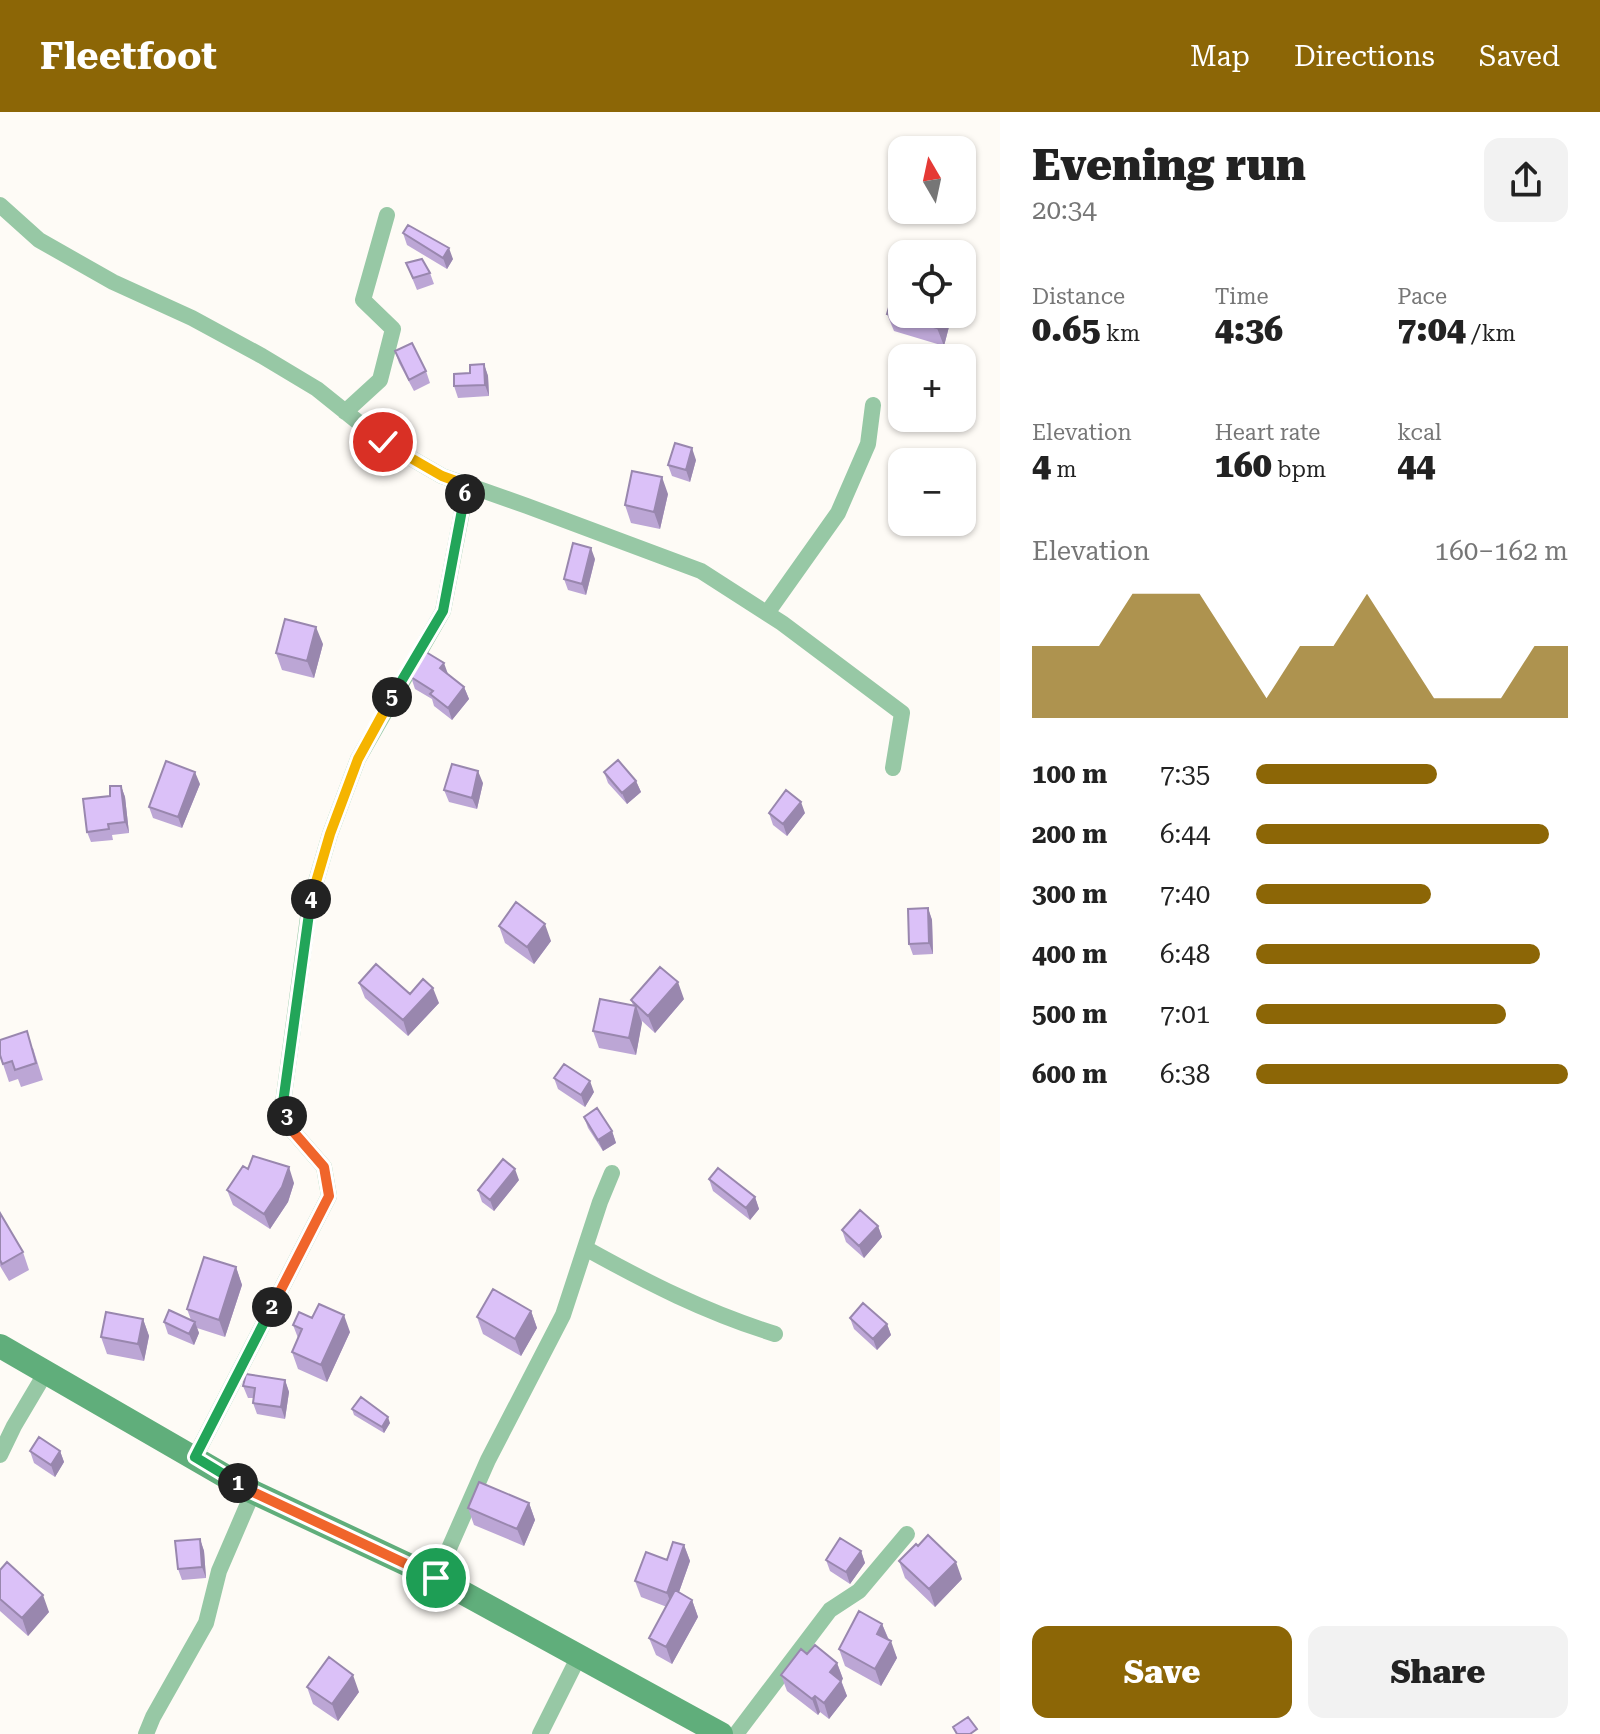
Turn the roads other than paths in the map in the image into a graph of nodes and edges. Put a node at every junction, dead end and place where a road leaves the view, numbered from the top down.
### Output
1 (0, 205) edge
2 (387, 215) dead end
3 (873, 405) dead end
4 (345, 412) junction
5 (467, 485) junction
6 (767, 613) junction
7 (893, 768) dead end
8 (612, 1173) dead end
9 (585, 1248) junction
10 (775, 1334) dead end
11 (0, 1346) edge
12 (46, 1372) junction
13 (0, 1455) edge
14 (195, 1457) junction
15 (253, 1492) junction
16 (907, 1534) dead end
17 (436, 1578) junction
18 (579, 1656) junction
19 (146, 1734) edge
20 (540, 1734) edge
21 (721, 1734) edge
22 (736, 1734) edge

1 - 4 street
2 - 4 street
3 - 6 street
4 - 5 street
5 - 6 street
5 - 14 street
6 - 7 street
8 - 9 street
9 - 10 street
9 - 17 street
11 - 12 main road
12 - 13 street
12 - 14 main road
14 - 15 main road
15 - 17 main road
15 - 19 street
16 - 22 street
17 - 18 main road
18 - 20 street
18 - 21 main road

